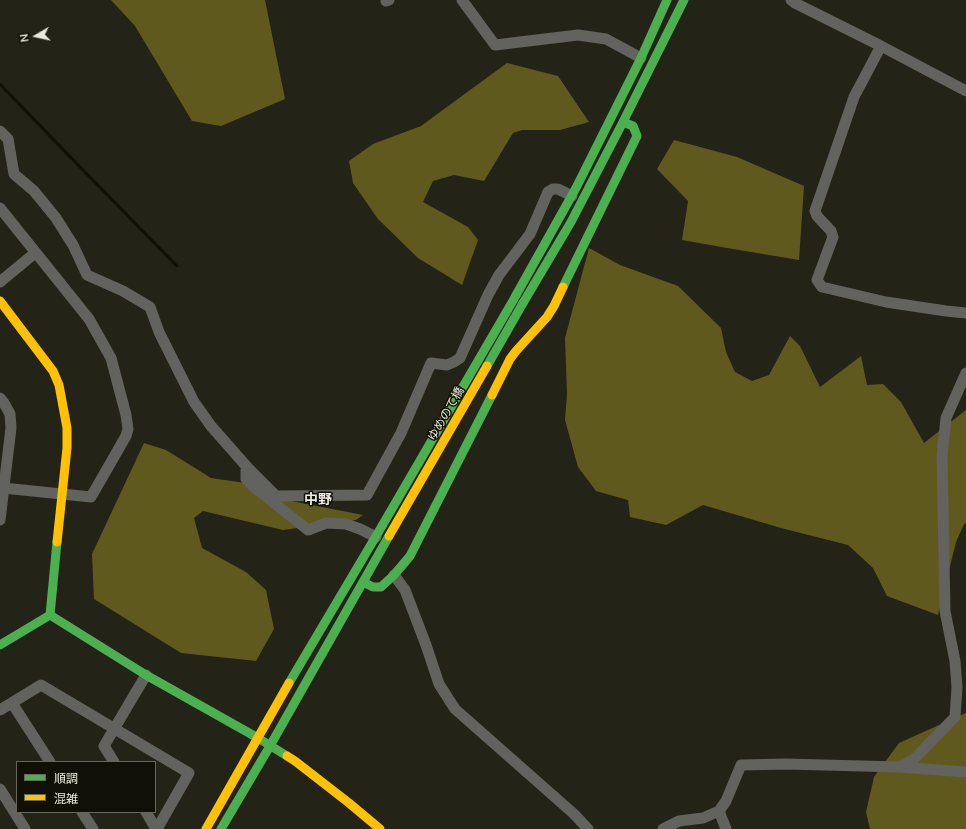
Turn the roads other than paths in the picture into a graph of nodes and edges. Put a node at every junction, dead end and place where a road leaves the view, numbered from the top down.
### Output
1 (462, 0) edge
2 (667, 0) edge
3 (684, 0) edge
4 (791, 0) edge
5 (881, 46) junction
6 (641, 58) junction
7 (966, 91) edge
8 (623, 122) junction
9 (0, 131) edge
10 (572, 196) junction
11 (0, 208) edge
12 (35, 253) junction
13 (0, 282) edge
14 (0, 301) edge
15 (966, 313) edge
16 (460, 358) junction
17 (966, 373) edge
18 (500, 379) junction
19 (0, 398) edge
20 (248, 468) junction
21 (2, 486) edge
22 (62, 494) junction
23 (0, 520) edge
24 (376, 537) junction
25 (394, 575) junction
26 (363, 582) junction
27 (50, 615) junction
28 (0, 645) edge
29 (146, 675) junction
30 (12, 703) junction
31 (0, 710) edge
32 (115, 729) junction
33 (258, 738) junction
34 (270, 746) junction
35 (49, 761) edge
36 (113, 761) edge
37 (900, 767) junction
38 (966, 772) edge
39 (0, 789) edge
40 (719, 811) junction
41 (83, 813) edge
42 (147, 813) edge
43 (25, 829) edge
44 (93, 829) edge
45 (157, 829) edge
46 (206, 829) edge
47 (221, 829) edge
48 (380, 829) edge
49 (588, 829) edge
50 (663, 829) edge
51 (726, 829) edge

1 - 6 street
2 - 6 street, ゆめのて橋
3 - 8 street, ゆめのて橋
4 - 5 street
5 - 7 street
5 - 15 street
6 - 10 street, ゆめのて橋
8 - 18 street
8 - 26 street, ゆめのて橋, bridge
9 - 20 street
10 - 16 street
10 - 24 street, ゆめのて橋, bridge
11 - 12 street
12 - 13 street
12 - 22 street
14 - 22 street
16 - 18 street
16 - 20 street
17 - 37 street
18 - 25 street
19 - 21 street
20 - 24 street
21 - 22 street
21 - 23 street
22 - 27 street
24 - 33 street, ゆめのて橋
25 - 26 street
25 - 49 street
26 - 34 street, ゆめのて橋
27 - 28 street
27 - 29 street
29 - 32 street
29 - 33 street
30 - 31 street
30 - 32 street
30 - 35 street
32 - 36 street
32 - 45 street
33 - 34 street
33 - 46 street, ゆめのて橋
34 - 47 street, ゆめのて橋
34 - 48 street
37 - 38 street
37 - 40 street
39 - 43 street
40 - 50 street
40 - 51 street
41 - 44 street
42 - 45 street

